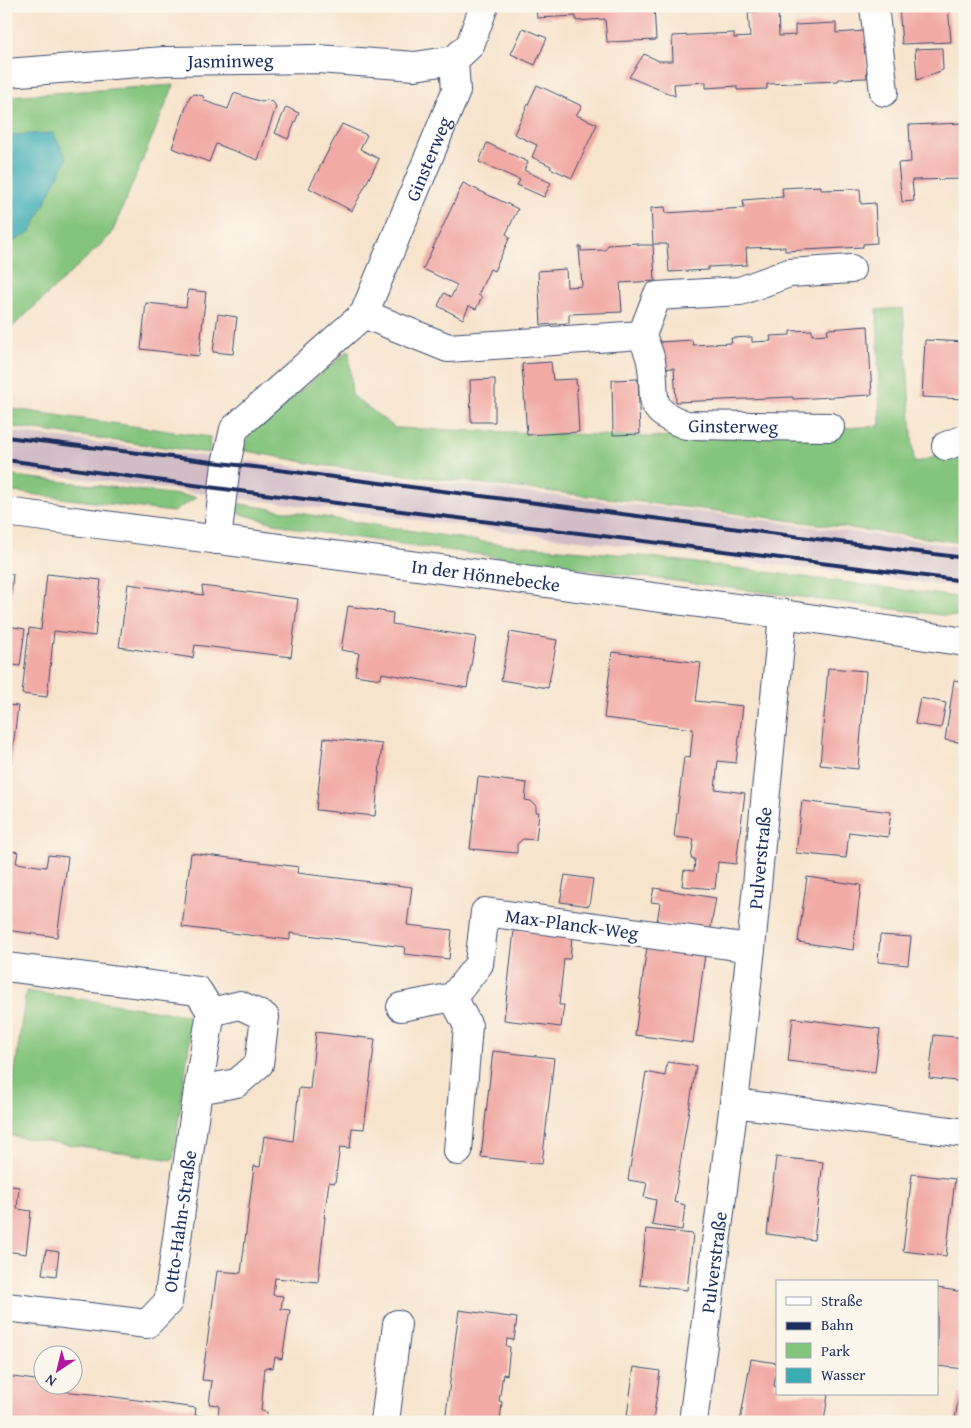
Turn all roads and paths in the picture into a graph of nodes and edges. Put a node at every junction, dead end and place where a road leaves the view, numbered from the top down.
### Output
1 (484, 6) edge
2 (874, 6) edge
3 (454, 60) junction
4 (6, 73) edge
5 (884, 92) dead end
6 (850, 269) dead end
7 (364, 314) junction
8 (642, 335) junction
9 (830, 427) dead end
10 (6, 512) edge
11 (218, 540) junction
12 (783, 614) junction
13 (965, 642) edge
14 (751, 948) junction
15 (6, 967) edge
16 (453, 997) junction
17 (401, 1007) dead end
18 (211, 1012) junction
19 (198, 1090) junction
20 (734, 1102) junction
21 (965, 1133) edge
22 (458, 1152) dead end
23 (6, 1306) edge
24 (397, 1324) dead end
25 (385, 1422) edge
26 (693, 1422) edge

1 - 3 street
2 - 5 street
3 - 4 street, Jasminweg
3 - 7 street, Ginsterweg
6 - 8 street
7 - 8 street
7 - 11 street, Ginsterweg
8 - 9 street, Ginsterweg
10 - 11 street, In der Hönnebecke
11 - 12 street, In der Hönnebecke
12 - 13 street, In der Hönnebecke
12 - 14 street, Pulverstraße
14 - 16 street, Max-Planck-Weg
14 - 20 street, Pulverstraße
15 - 18 street
16 - 17 street
16 - 22 street
18 - 19 street, Otto-Hahn-Straße
18 - 19 street
19 - 23 street, Otto-Hahn-Straße
20 - 21 street
20 - 26 street, Pulverstraße
24 - 25 street

